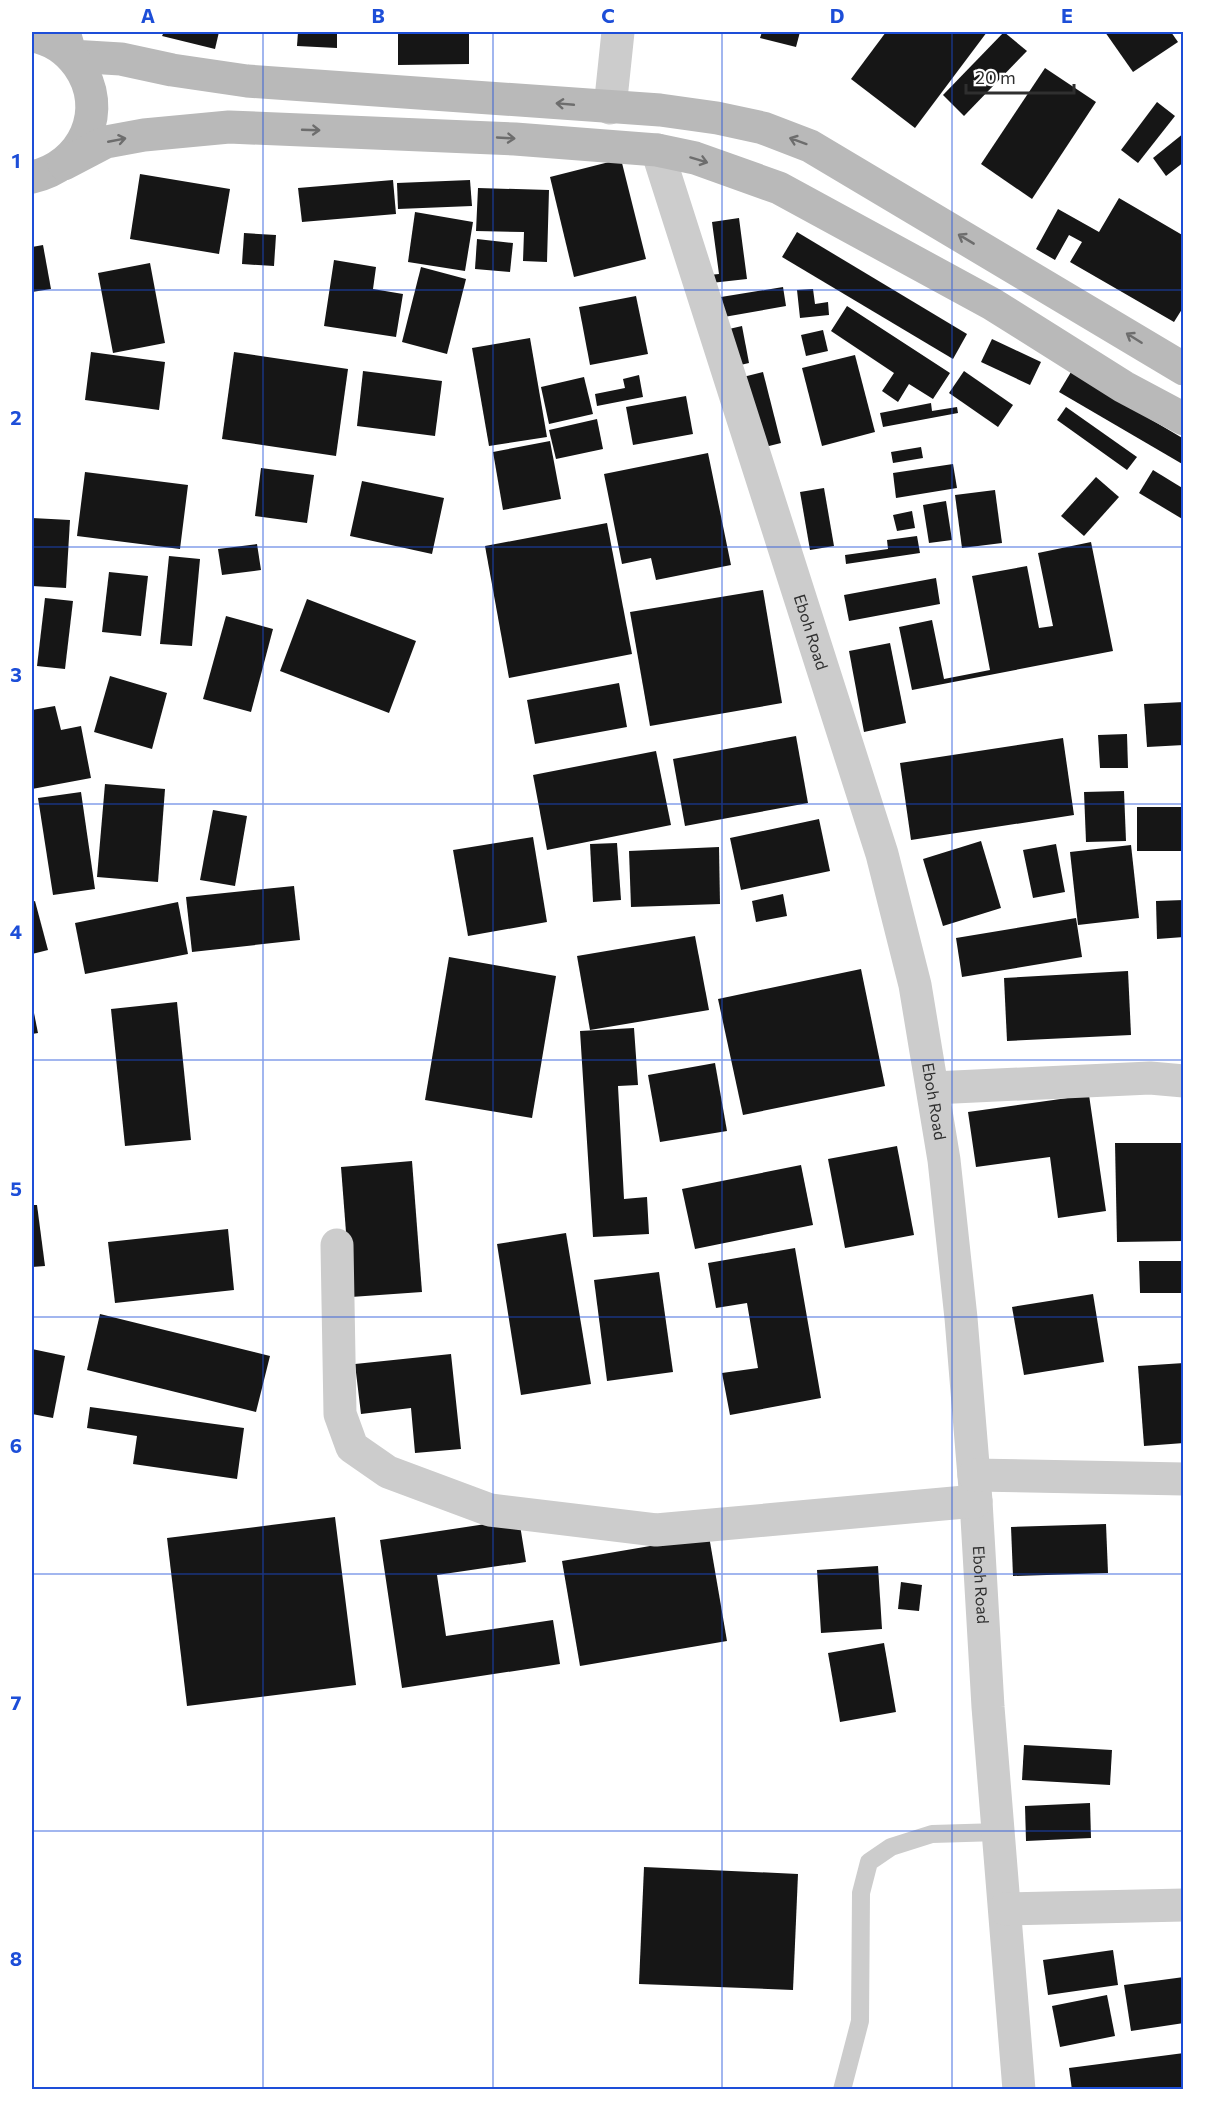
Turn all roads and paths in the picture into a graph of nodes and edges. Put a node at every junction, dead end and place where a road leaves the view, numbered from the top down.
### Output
1 (618, 32) edge
2 (32, 36) edge
3 (68, 44) edge
4 (610, 108) junction
5 (657, 150) junction
6 (64, 164) junction
7 (32, 177) edge
8 (1184, 369) edge
9 (1184, 419) edge
10 (1184, 1081) edge
11 (933, 1088) junction
12 (337, 1245) dead end
13 (1184, 1479) edge
14 (975, 1488) junction
15 (999, 1832) junction
16 (1184, 1905) edge
17 (1005, 1909) junction
18 (842, 2090) edge
19 (1019, 2090) edge

1 - 4 street
2 - 3 main road
4 -> 3 main road
3 - 6 main road
8 -> 4 main road
6 -> 5 main road
5 -> 9 main road
5 - 11 street, Eboh Road
6 - 7 main road
10 - 11 street
11 - 14 street, Eboh Road
12 - 14 street
13 - 14 street
14 - 15 street, Eboh Road
15 - 17 street, Eboh Road
15 - 18 lane
16 - 17 street
17 - 19 street, Eboh Road

